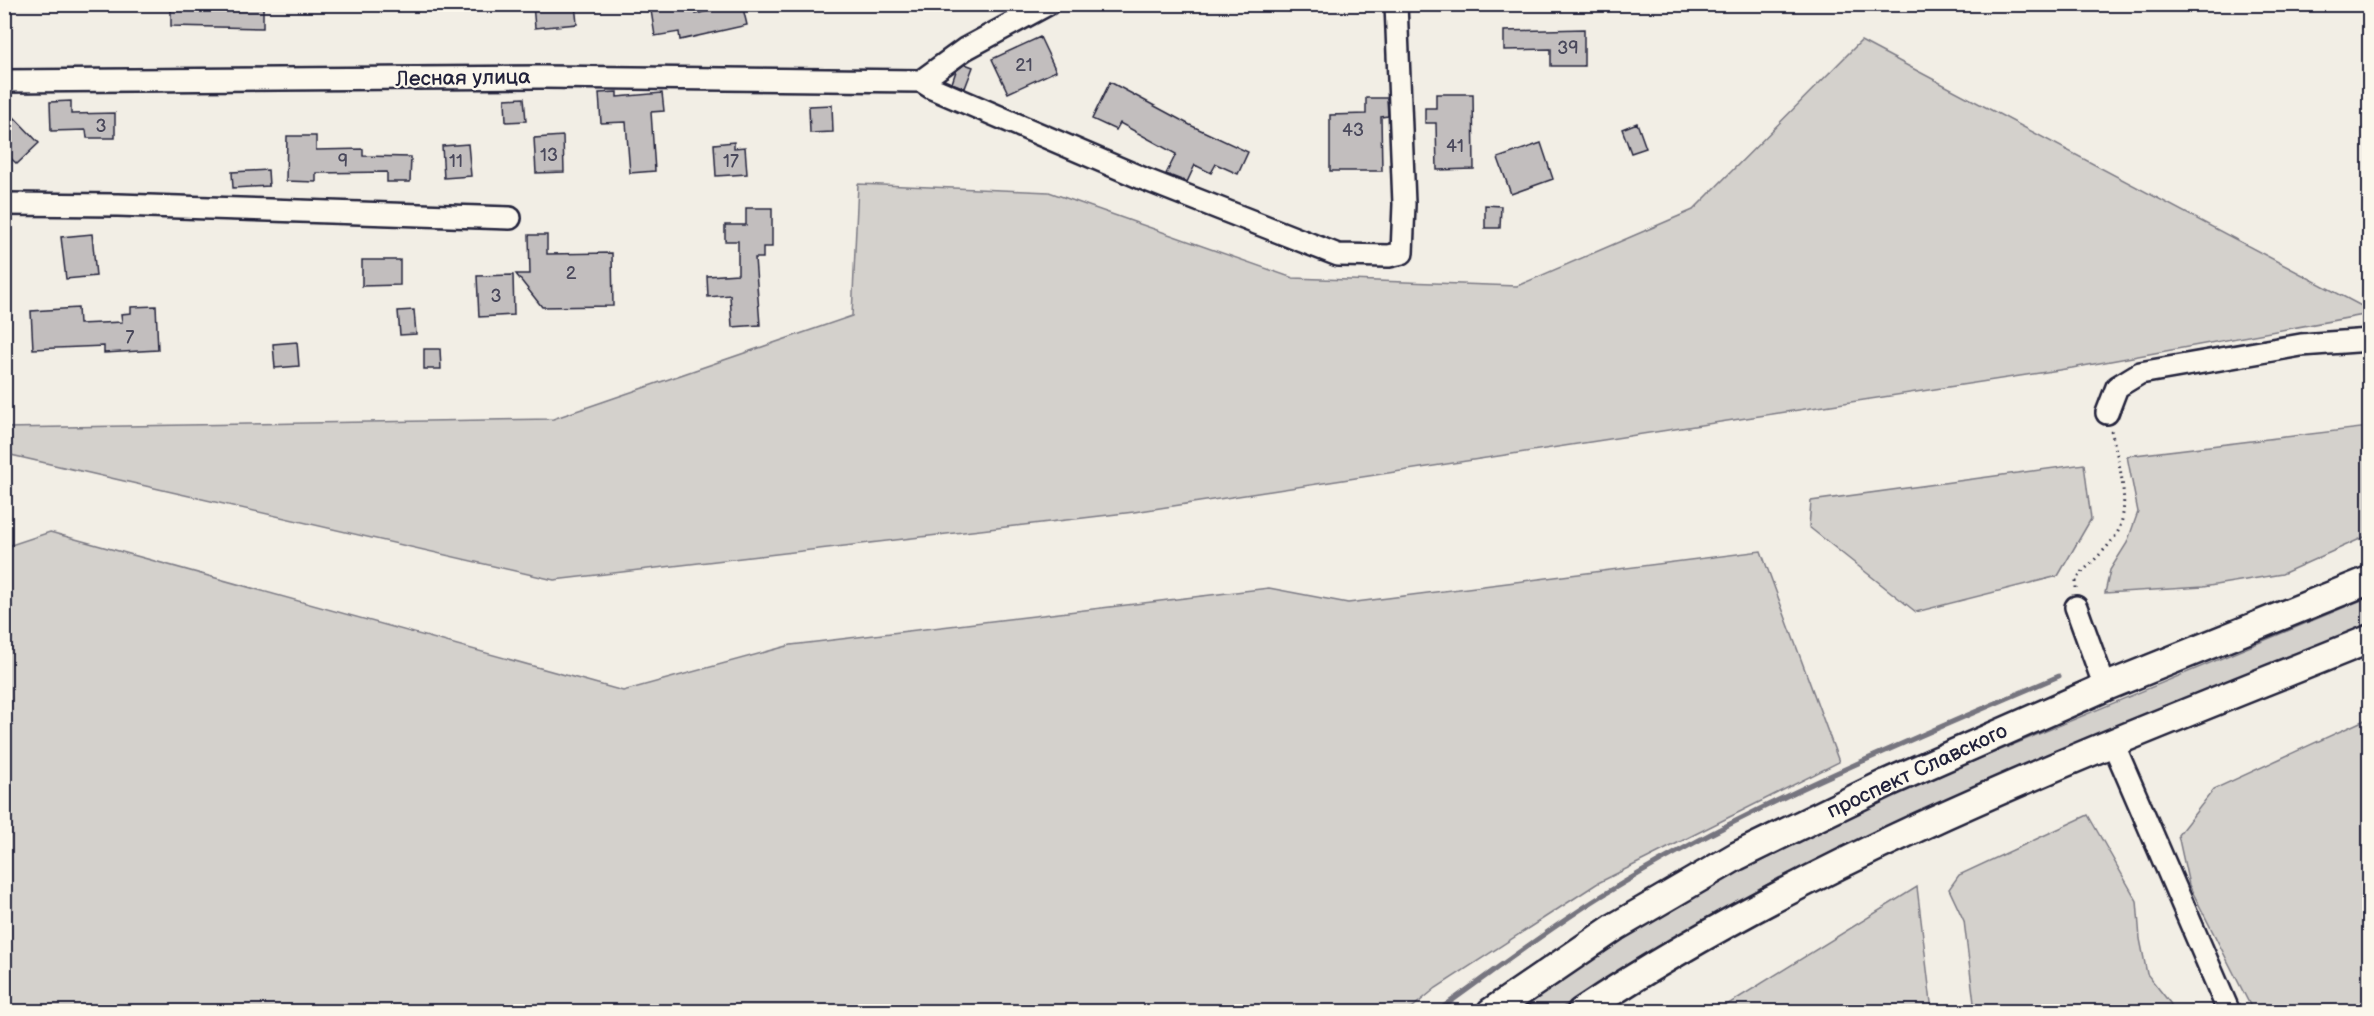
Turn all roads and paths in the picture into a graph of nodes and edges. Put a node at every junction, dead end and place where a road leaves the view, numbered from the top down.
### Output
1 (1048, 4) edge
2 (1396, 4) edge
3 (4, 81) edge
4 (921, 81) junction
5 (4, 204) edge
6 (510, 218) dead end
7 (2370, 340) edge
8 (2107, 414) joint
9 (2370, 580) edge
10 (2076, 607) joint
11 (2370, 639) edge
12 (2105, 687) junction
13 (2113, 743) junction
14 (1491, 1011) edge
15 (1581, 1011) edge
16 (2229, 1011) edge

1 - 4 street
2 - 4 street
3 - 4 street, Лесная улица
5 - 6 street
7 - 8 street
8 - 10 path
9 - 12 main road, проспект Славского
10 - 12 street
11 - 13 main road
12 - 14 main road, проспект Славского
13 - 15 main road
13 - 16 street

